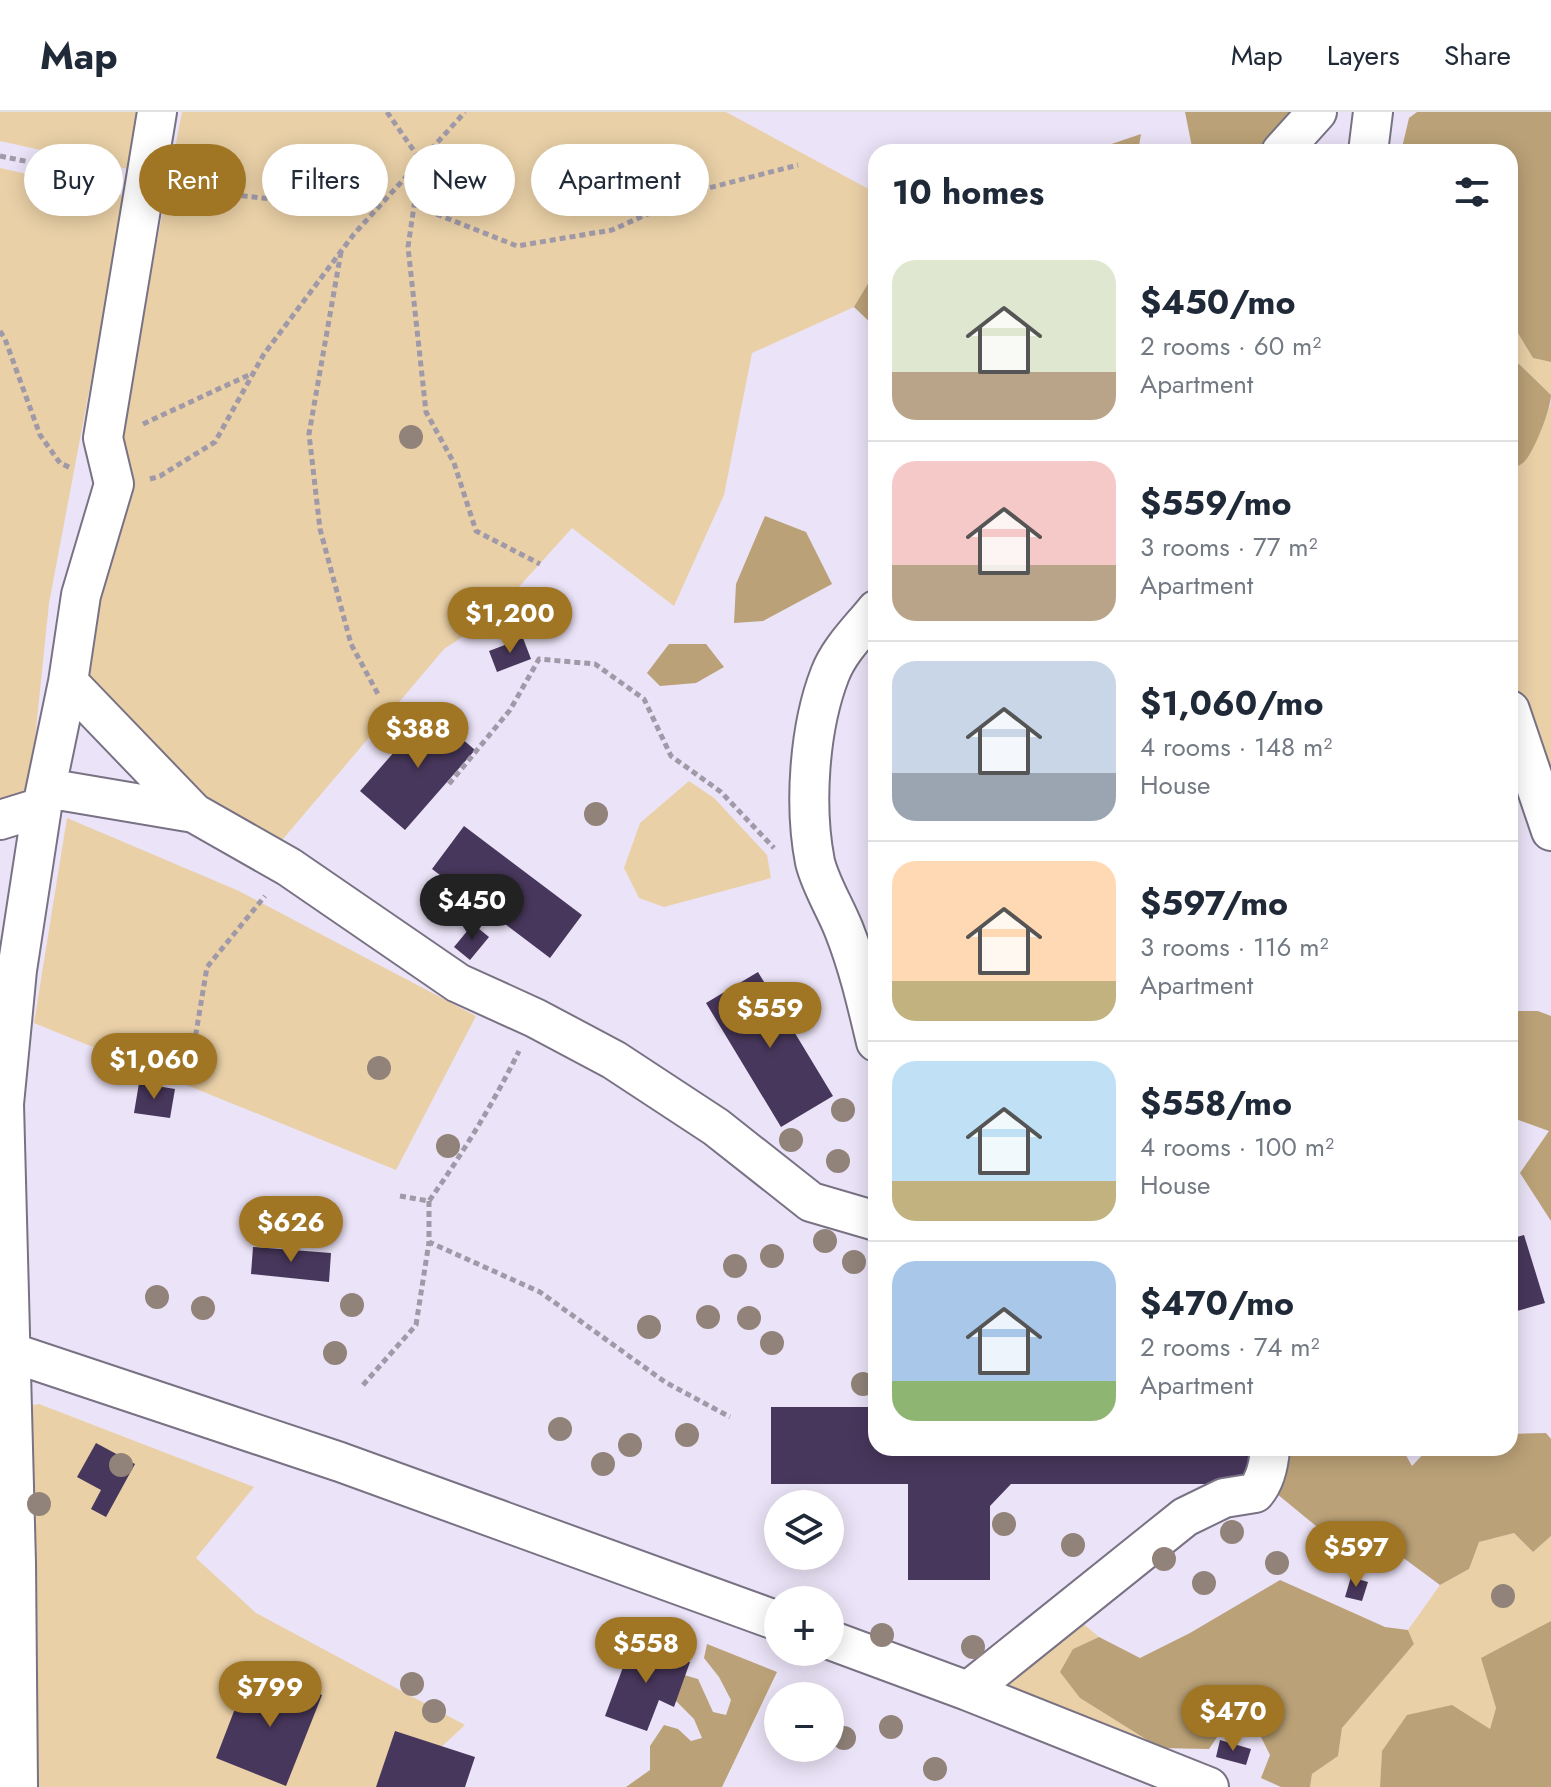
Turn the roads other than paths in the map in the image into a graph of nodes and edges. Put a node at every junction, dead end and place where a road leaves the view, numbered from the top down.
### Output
1 (157, 112) edge
2 (1317, 112) edge
3 (1373, 112) edge
4 (1288, 144) edge
5 (1369, 144) edge
6 (868, 620) edge
7 (68, 682) junction
8 (1518, 734) edge
9 (44, 798) junction
10 (194, 813) junction
11 (0, 820) edge
12 (1551, 831) edge
13 (868, 1014) edge
14 (868, 1219) edge
15 (5, 1354) edge
16 (1269, 1456) edge
17 (764, 1616) edge
18 (844, 1645) edge
19 (968, 1691) junction
20 (24, 1785) edge
21 (1209, 1787) edge

1 - 7 street
2 - 4 street
3 - 5 street
6 - 13 street
7 - 9 street
7 - 10 street
8 - 12 street
9 - 10 street
9 - 11 street
9 - 15 street
10 - 14 street
15 - 17 street
15 - 20 street
16 - 19 street
18 - 19 street
19 - 21 street

